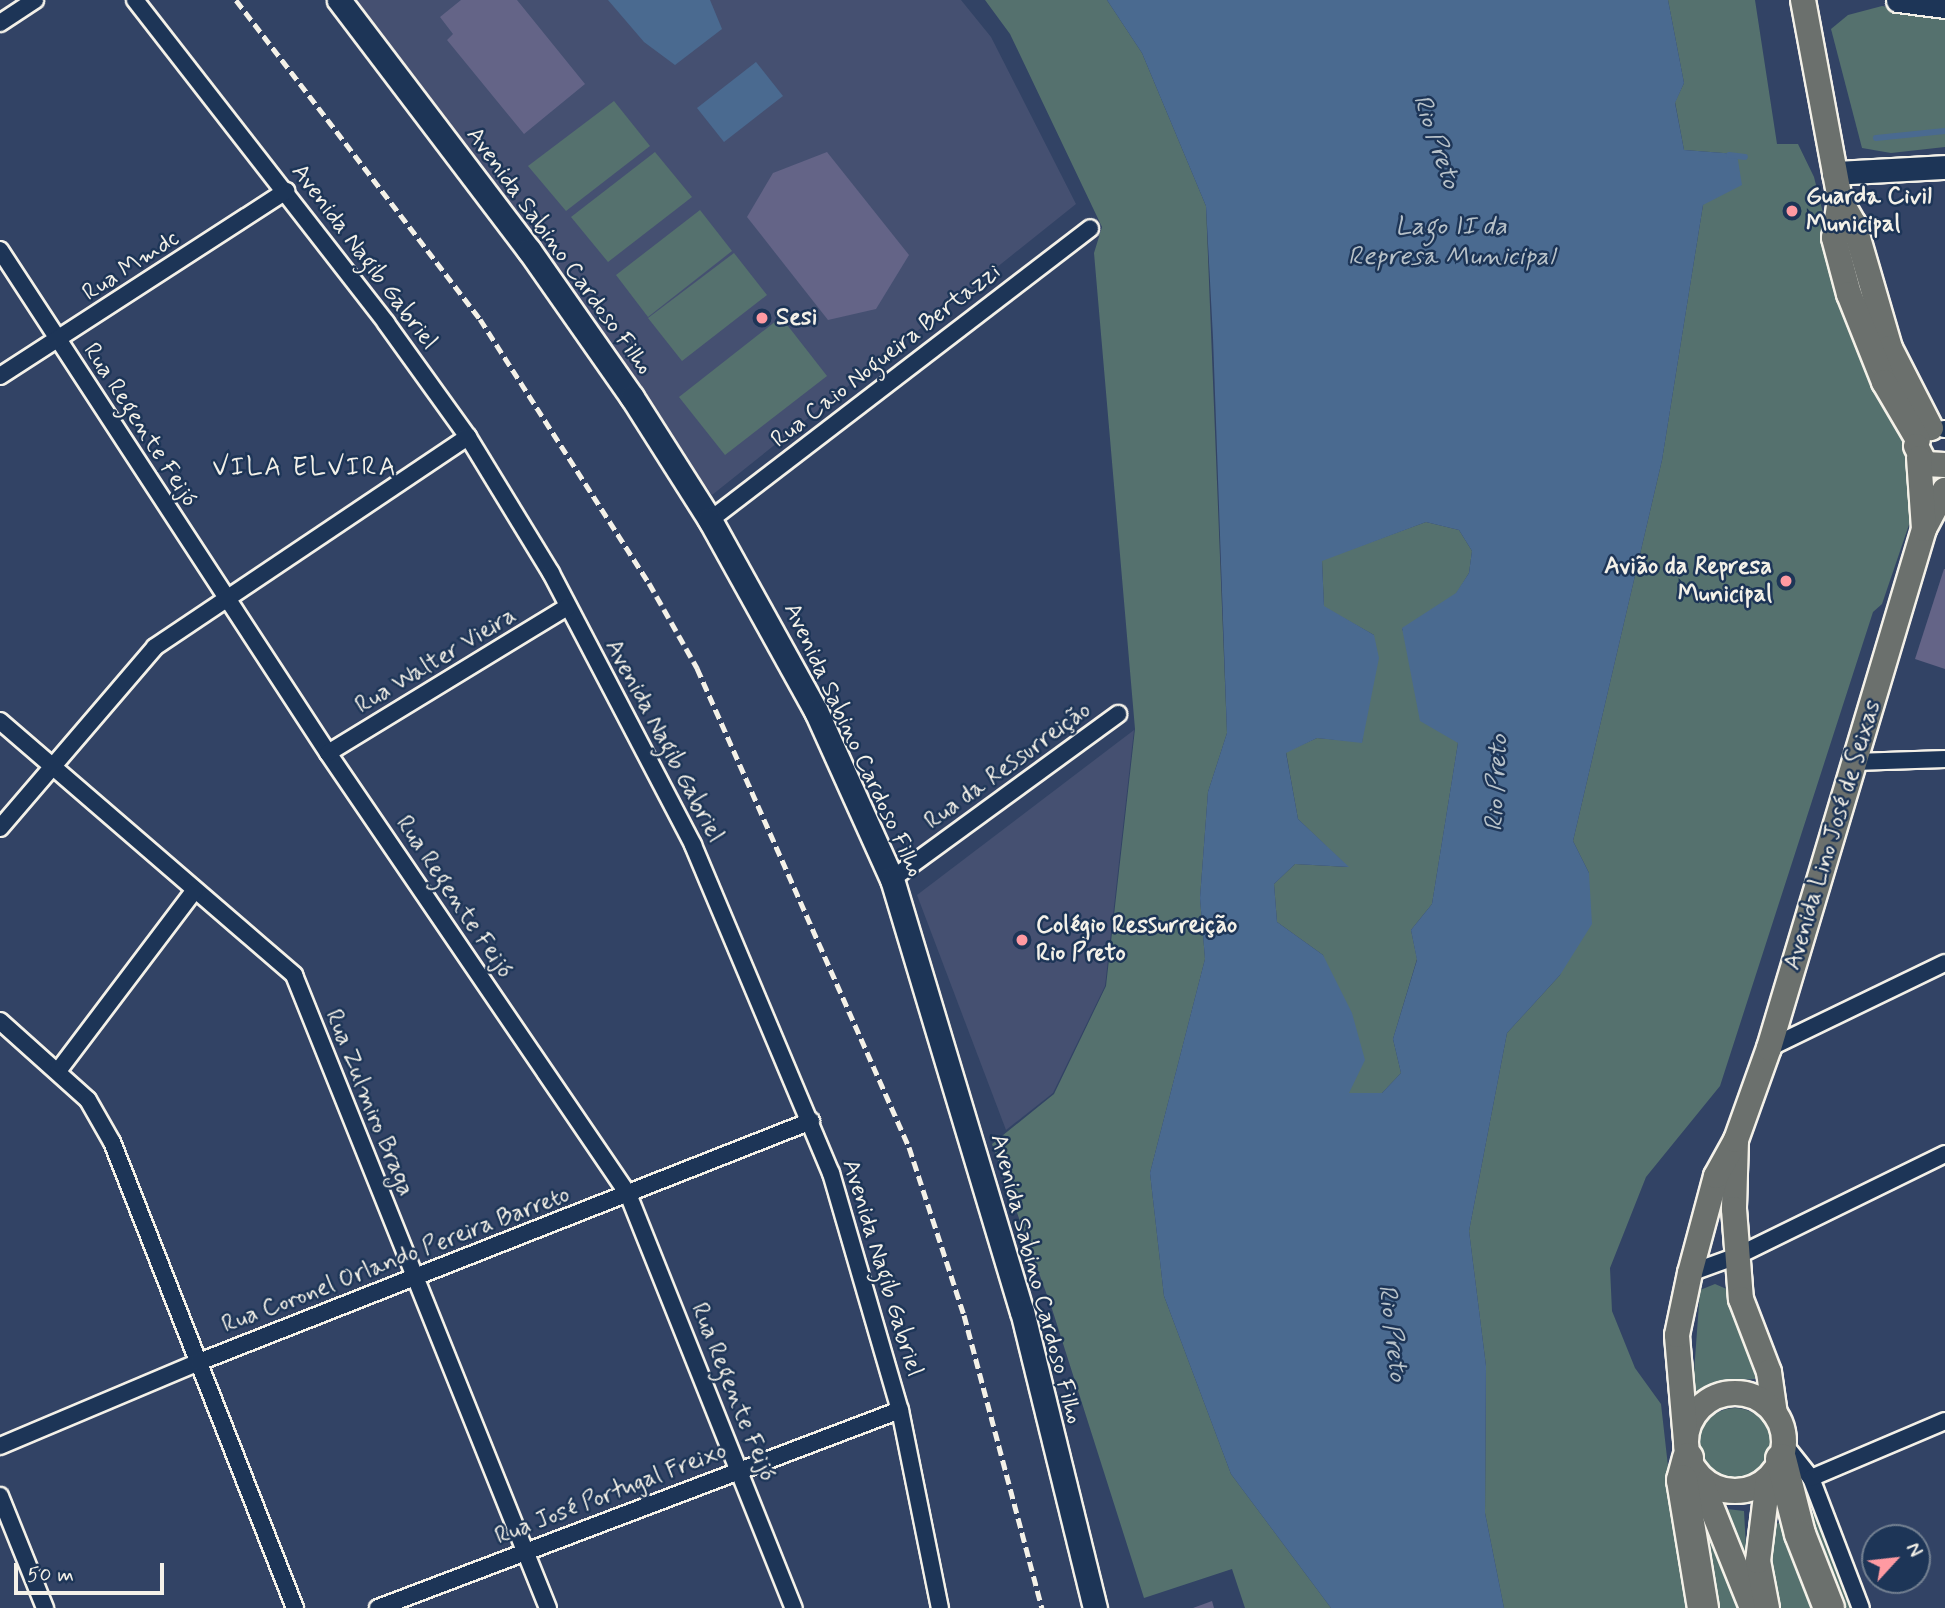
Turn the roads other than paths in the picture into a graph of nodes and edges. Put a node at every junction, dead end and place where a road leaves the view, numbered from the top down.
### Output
1 (35, 0) edge
2 (135, 0) edge
3 (339, 0) edge
4 (1803, 0) edge
5 (1898, 0) edge
6 (1945, 6) edge
7 (0, 23) edge
8 (1945, 167) edge
9 (1834, 173) junction
10 (286, 191) junction
11 (1090, 228) dead end
12 (0, 250) edge
13 (58, 341) junction
14 (0, 376) edge
15 (1934, 435) edge
16 (468, 437) junction
17 (1945, 465) edge
18 (1945, 490) edge
19 (710, 520) junction
20 (1924, 529) junction
21 (227, 598) junction
22 (567, 607) junction
23 (1118, 713) dead end
24 (0, 722) edge
25 (328, 753) junction
26 (1945, 759) edge
27 (1855, 762) junction
28 (53, 766) junction
29 (0, 828) edge
30 (892, 880) junction
31 (195, 890) junction
32 (1945, 963) edge
33 (0, 1021) edge
34 (1769, 1048) junction
35 (58, 1071) junction
36 (811, 1121) junction
37 (1736, 1140) junction
38 (1945, 1154) edge
39 (628, 1194) junction
40 (1737, 1256) junction
41 (1690, 1273) junction
42 (414, 1276) junction
43 (199, 1362) junction
44 (900, 1410) junction
45 (1776, 1414) junction
46 (1945, 1422) edge
47 (0, 1446) edge
48 (1691, 1458) junction
49 (1778, 1460) junction
50 (739, 1468) junction
51 (1811, 1478) junction
52 (0, 1496) edge
53 (525, 1552) junction
54 (45, 1608) edge
55 (295, 1608) edge
56 (378, 1608) edge
57 (548, 1608) edge
58 (794, 1608) edge
59 (940, 1608) edge
60 (1095, 1608) edge
61 (1703, 1608) edge
62 (1752, 1608) edge
63 (1767, 1608) edge
64 (1829, 1608) edge
65 (1861, 1608) edge

1 - 7 street
2 - 10 street, Avenida Nagib Gabriel
3 - 19 main road, Avenida Sabino Cardoso Filho
4 - 9 main road, Avenida Lino José de Seixas
5 - 6 main road
8 - 9 main road
9 - 15 main road, Avenida Lino José de Seixas
10 - 13 street, Rua Mmdc
10 - 16 street, Avenida Nagib Gabriel
11 - 19 street, Rua Caio Nogueira Bertazzi
12 - 13 street, Rua Regente Feijó
13 - 14 street, Rua Mmdc
13 - 21 street, Rua Regente Feijó
15 - 17 main road
15 - 20 main road, Avenida Lino José de Seixas
16 - 21 street
16 - 22 street, Avenida Nagib Gabriel
18 - 20 main road, Avenida Lino José de Seixas
19 - 30 main road, Avenida Sabino Cardoso Filho
20 - 27 main road, Avenida Lino José de Seixas
21 - 25 street, Rua Regente Feijó
21 - 28 street
22 - 25 street, Rua Walter Vieira
22 - 36 street, Avenida Nagib Gabriel
23 - 30 street, Rua da Ressurreição
24 - 28 street, Rua Zulmiro Braga
25 - 39 street, Rua Regente Feijó
26 - 27 street
27 - 34 main road, Avenida Lino José de Seixas
28 - 29 street
28 - 31 street, Rua Zulmiro Braga
30 - 60 main road, Avenida Sabino Cardoso Filho
31 - 35 street
31 - 42 street, Rua Zulmiro Braga
32 - 34 street
33 - 35 street
34 - 37 main road, Avenida Lino José de Seixas
35 - 43 street
36 - 39 street, Rua Coronel Orlando Pereira Barreto
36 - 44 street, Avenida Nagib Gabriel
37 - 40 main road, Avenida Lino José de Seixas
37 - 41 main road, Avenida Lino José de Seixas
38 - 40 street
39 - 42 street, Rua Coronel Orlando Pereira Barreto
39 - 50 street, Rua Regente Feijó
40 - 41 street
40 - 45 main road, Avenida Lino José de Seixas
41 - 48 main road, Avenida Lino José de Seixas
42 - 43 street, Rua Coronel Orlando Pereira Barreto
42 - 53 street, Rua Zulmiro Braga
43 - 47 street, Rua Coronel Orlando Pereira Barreto
43 - 55 street
44 - 50 street, Rua José Portugal Freixo
44 - 59 street, Avenida Nagib Gabriel
45 - 48 main road
45 - 49 main road
46 - 51 street
48 - 49 main road
48 - 61 highway
48 - 62 main road, Avenida Lino José de Seixas
49 - 51 street
49 - 63 main road
49 - 64 highway
50 - 53 street, Rua José Portugal Freixo
50 - 58 street, Rua Regente Feijó
51 - 65 street
52 - 54 street
53 - 56 street, Rua José Portugal Freixo
53 - 57 street, Rua Zulmiro Braga

